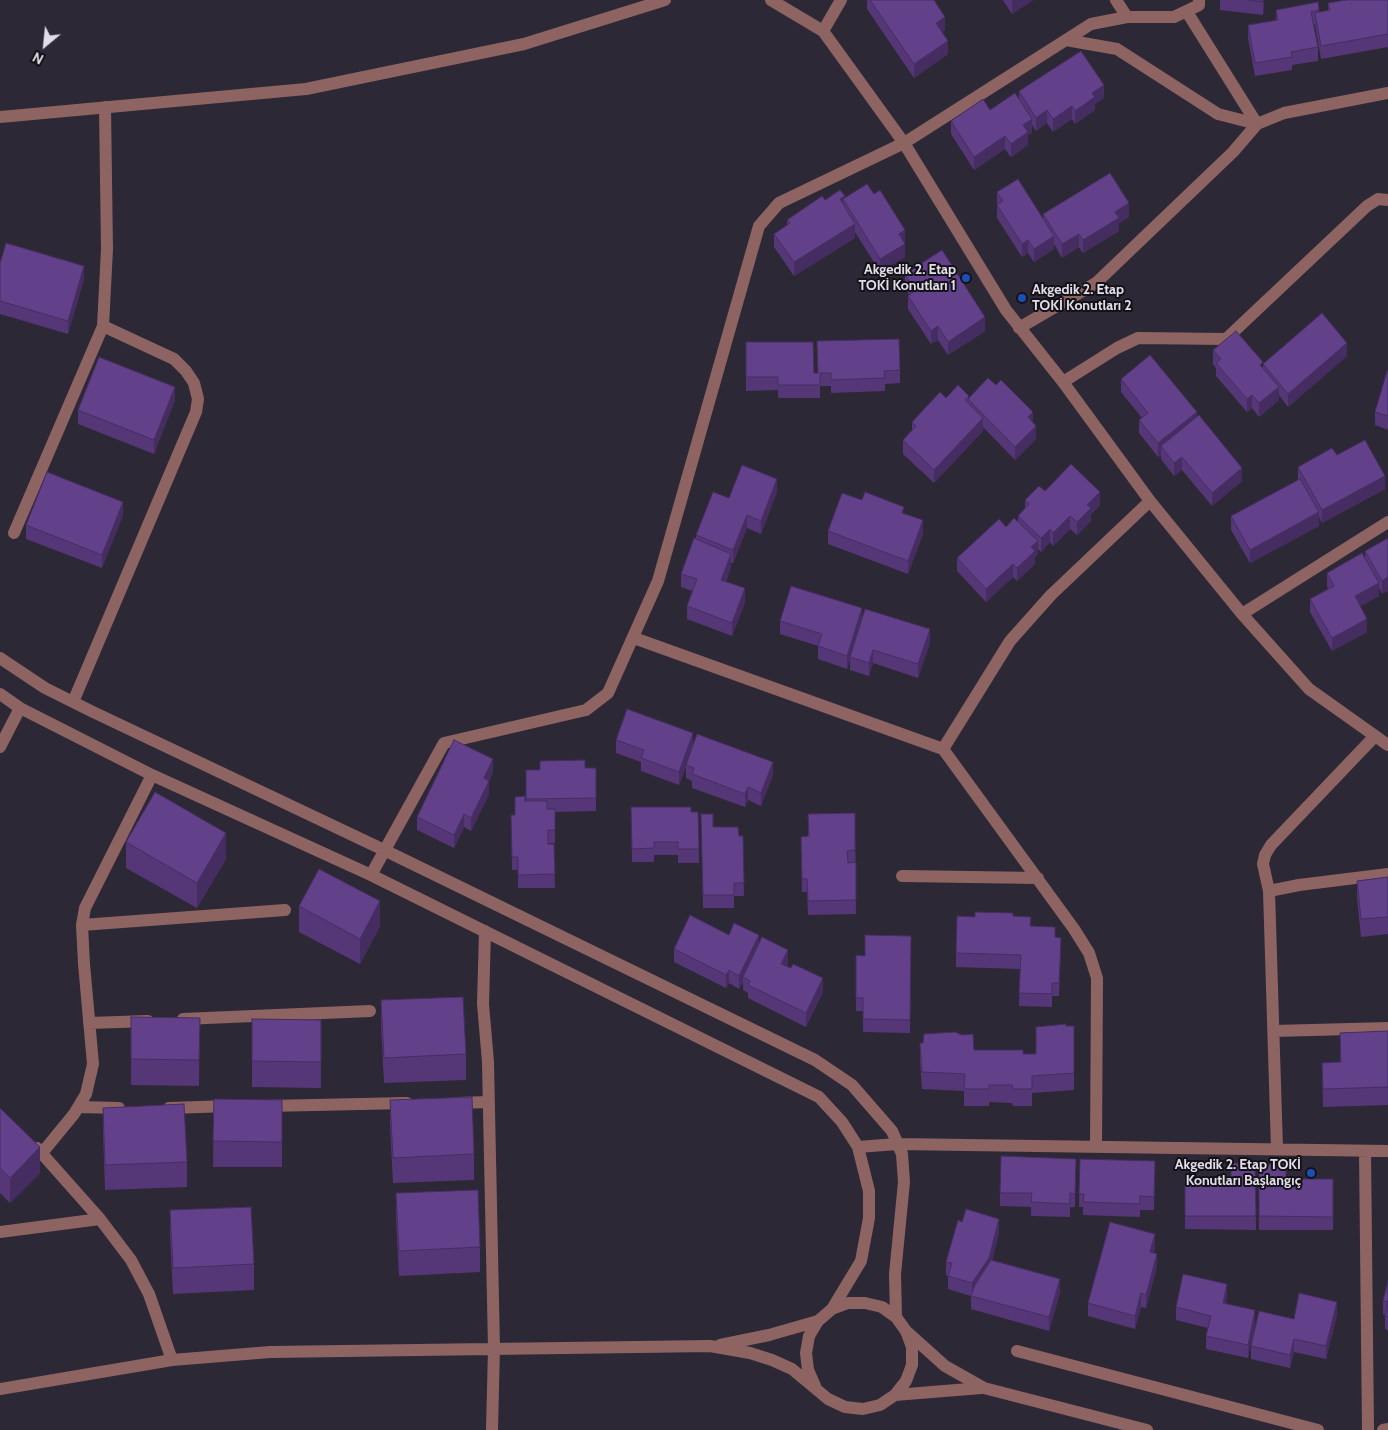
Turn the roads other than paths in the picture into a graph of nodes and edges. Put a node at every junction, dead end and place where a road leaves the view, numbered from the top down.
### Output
1 (665, 0) edge
2 (771, 0) edge
3 (841, 0) edge
4 (1116, 0) edge
5 (1199, 0) edge
6 (1187, 12) junction
7 (1127, 17) junction
8 (823, 31) junction
9 (1066, 40) junction
10 (1388, 93) edge
11 (105, 107) junction
12 (0, 117) edge
13 (1257, 124) junction
14 (904, 143) junction
15 (1388, 200) edge
16 (103, 326) junction
17 (1019, 328) junction
18 (1063, 382) junction
19 (1150, 501) junction
20 (1388, 522) edge
21 (14, 533) dead end
22 (1242, 614) junction
23 (634, 638) junction
24 (0, 658) edge
25 (0, 694) edge
26 (73, 702) junction
27 (20, 708) junction
28 (1375, 736) junction
29 (1388, 745) edge
30 (0, 747) edge
31 (943, 749) junction
32 (152, 775) junction
33 (384, 850) junction
34 (1388, 874) edge
35 (371, 875) junction
36 (902, 876) dead end
37 (1038, 878) junction
38 (1269, 891) junction
39 (285, 910) dead end
40 (82, 925) junction
41 (485, 930) junction
42 (370, 1011) dead end
43 (89, 1023) junction
44 (1388, 1028) edge
45 (1274, 1031) junction
46 (489, 1102) junction
47 (419, 1103) edge
48 (439, 1103) edge
49 (79, 1107) junction
50 (129, 1108) edge
51 (159, 1108) edge
52 (28, 1140) edge
53 (897, 1144) junction
54 (858, 1147) junction
55 (1096, 1147) junction
56 (1277, 1149) junction
57 (1365, 1151) junction
58 (1388, 1151) edge
59 (42, 1153) junction
60 (100, 1219) junction
61 (0, 1232) edge
62 (832, 1310) junction
63 (896, 1317) junction
64 (818, 1321) junction
65 (906, 1331) junction
66 (710, 1346) junction
67 (494, 1348) junction
68 (1017, 1351) dead end
69 (172, 1360) junction
70 (815, 1386) junction
71 (984, 1388) junction
72 (0, 1389) edge
73 (895, 1395) junction
74 (1388, 1429) edge
75 (492, 1430) edge
76 (1147, 1430) edge
77 (1318, 1430) edge
78 (1368, 1430) edge
79 (1383, 1430) edge

1 - 11 street
2 - 8 street
3 - 8 street
4 - 7 street
5 - 6 street
6 - 7 street
6 - 13 street
7 - 9 street
8 - 14 street
9 - 13 street
9 - 14 street
10 - 13 street
11 - 12 street
11 - 16 street
13 - 17 street
14 - 17 street
14 - 23 street
15 - 18 street
16 - 21 street
16 - 26 street
17 - 18 street
18 - 19 street
19 - 22 street
19 - 31 street
20 - 22 street
22 - 28 street
23 - 31 street
23 - 33 street
24 - 26 street
25 - 27 street
26 - 33 street
27 - 30 street
27 - 32 street
28 - 29 street
28 - 38 street
31 - 37 street
32 - 35 street
32 - 40 street
33 - 35 street
33 - 53 street
34 - 38 street
35 - 41 street
36 - 37 street
37 - 55 street
38 - 45 street
39 - 40 street
40 - 43 street
41 - 46 street
41 - 54 street
42 - 43 street
43 - 49 street
44 - 45 street
45 - 56 street
46 - 48 street
46 - 67 street
47 - 51 street
49 - 50 street
49 - 59 street
52 - 59 street
53 - 54 street
53 - 55 street
53 - 63 street
54 - 62 street
55 - 56 street
56 - 57 street
57 - 58 street
57 - 78 street
59 - 60 street
60 - 61 street
60 - 69 street
62 - 63 street
62 - 64 street
63 - 65 street
64 - 66 street
64 - 70 street
65 - 71 street
65 - 73 street
66 - 67 street
66 - 70 street
67 - 69 street
67 - 75 street
68 - 77 street
69 - 72 street
70 - 73 street
71 - 73 street
71 - 76 street
74 - 79 street

